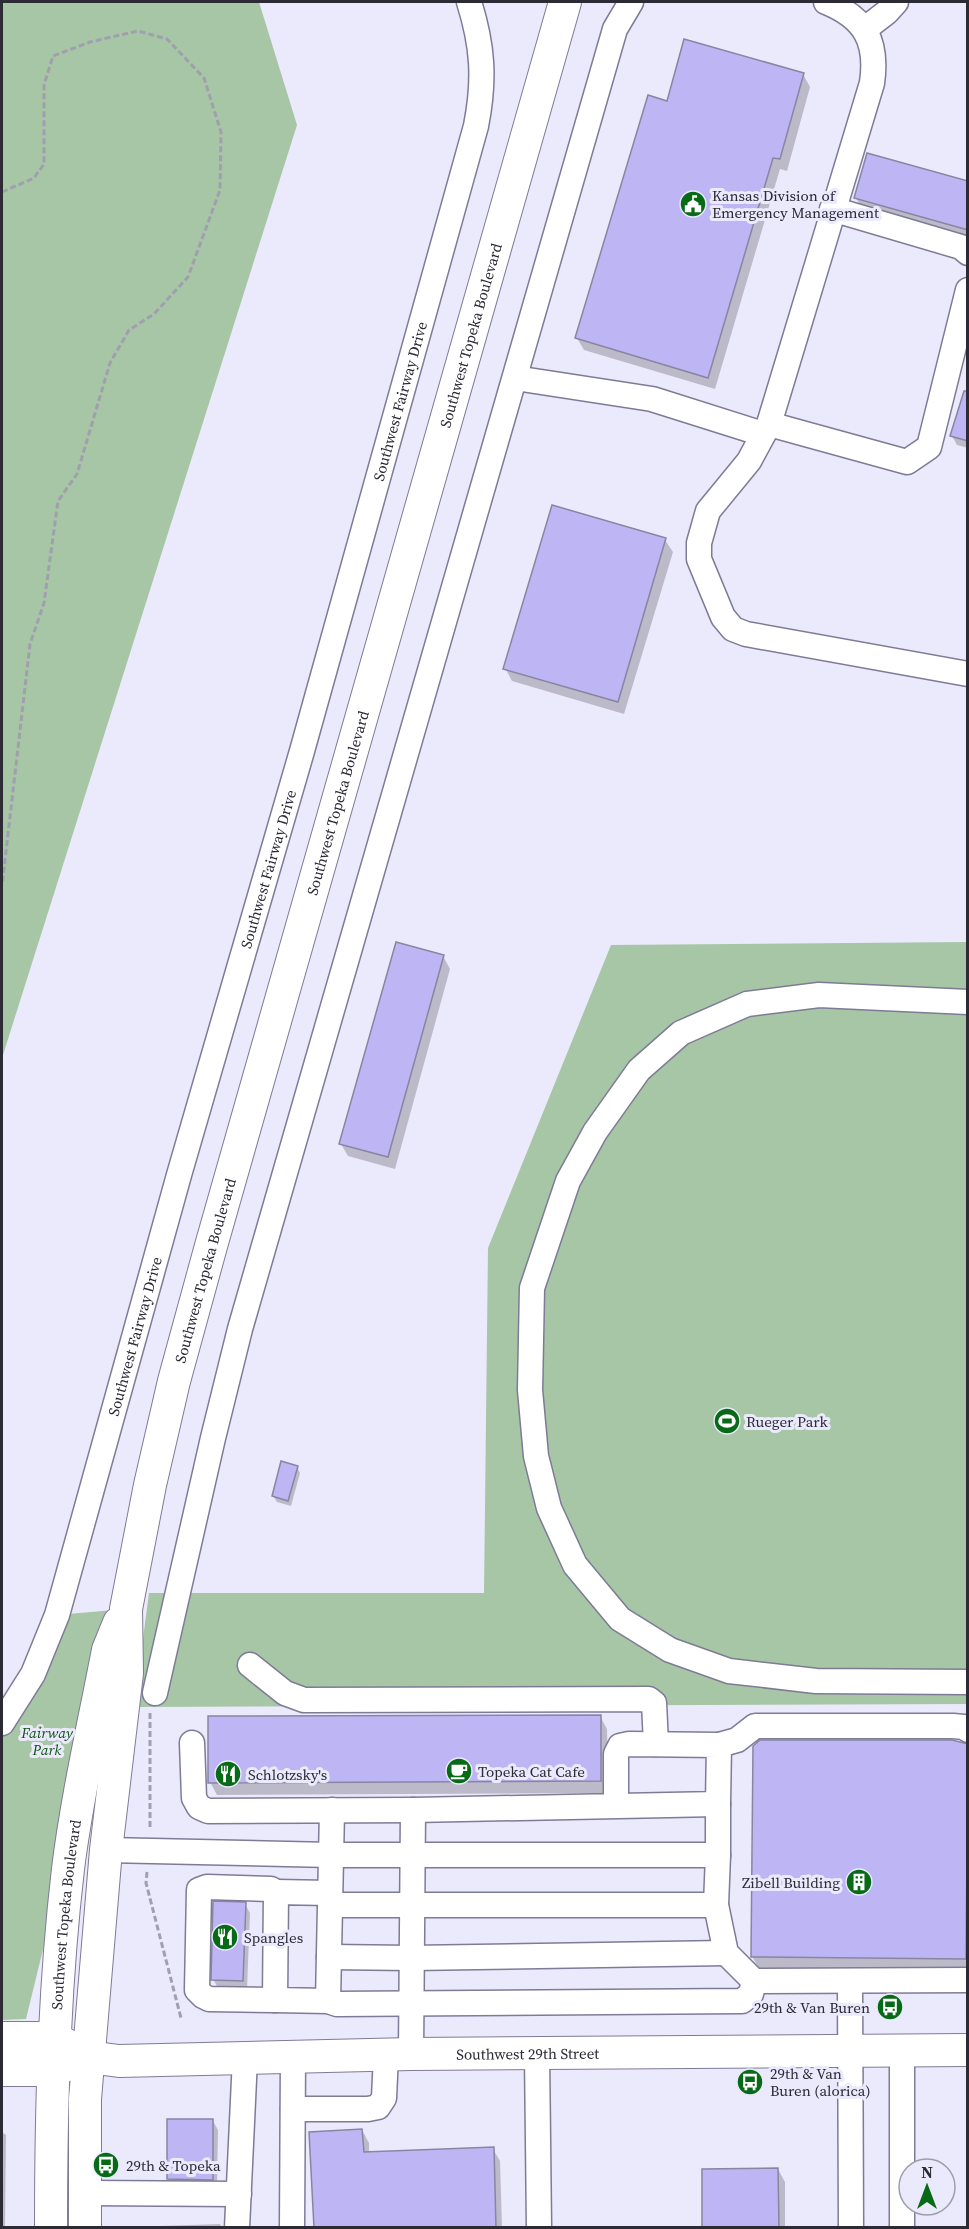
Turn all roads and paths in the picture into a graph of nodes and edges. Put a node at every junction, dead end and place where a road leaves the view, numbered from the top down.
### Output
1 (469, 2) edge
2 (565, 2) edge
3 (631, 2) edge
4 (827, 2) edge
5 (896, 2) edge
6 (865, 28) junction
7 (2, 192) edge
8 (832, 209) junction
9 (968, 253) edge
10 (968, 290) edge
11 (515, 378) junction
12 (766, 429) junction
13 (968, 674) edge
14 (2, 886) edge
15 (968, 1002) edge
16 (126, 1609) junction
17 (250, 1665) dead end
18 (968, 1683) edge
19 (155, 1693) dead end
20 (2, 1724) edge
21 (968, 1730) edge
22 (192, 1743) dead end
23 (656, 1744) junction
24 (719, 1745) junction
25 (718, 1804) junction
26 (616, 1806) junction
27 (332, 1810) junction
28 (413, 1810) junction
29 (106, 1850) junction
30 (331, 1855) junction
31 (718, 1855) junction
32 (412, 1856) junction
33 (276, 1892) junction
34 (330, 1899) junction
35 (413, 1905) junction
36 (716, 1905) junction
37 (726, 1953) junction
38 (329, 1957) junction
39 (412, 1958) junction
40 (968, 1980) edge
41 (754, 1981) junction
42 (850, 1982) junction
43 (275, 2000) junction
44 (328, 2001) junction
45 (410, 2003) junction
46 (2, 2038) edge
47 (54, 2038) junction
48 (902, 2050) junction
49 (968, 2050) edge
50 (850, 2051) junction
51 (537, 2054) junction
52 (398, 2055) junction
53 (88, 2057) junction
54 (293, 2057) junction
55 (245, 2058) junction
56 (2, 2070) edge
57 (52, 2070) junction
58 (293, 2109) junction
59 (85, 2193) junction
60 (239, 2194) junction
61 (51, 2228) edge
62 (85, 2228) edge
63 (237, 2228) edge
64 (292, 2228) edge
65 (539, 2228) edge
66 (851, 2228) edge
67 (902, 2228) edge

1 - 20 street, Southwest Fairway Drive
2 - 16 main road, Southwest Topeka Boulevard
3 - 11 street
4 - 6 street
5 - 6 street
6 - 8 street
7 - 14 path
8 - 9 street
8 - 12 street
10 - 12 street
11 - 12 street
11 - 19 street
12 - 13 street
15 - 18 street
16 - 29 main road, Southwest Topeka Boulevard
16 - 47 main road, Southwest Topeka Boulevard
17 - 23 street
21 - 24 street
22 - 27 street
23 - 24 street
23 - 26 street
24 - 25 street
25 - 26 street
25 - 31 street
26 - 28 street
27 - 28 street
27 - 30 street
28 - 32 street
29 - 30 street
29 - 53 main road, Southwest Topeka Boulevard
30 - 32 street
30 - 34 street
31 - 32 street
31 - 36 street
32 - 35 street
33 - 34 street
33 - 43 street
33 - 43 street
34 - 35 street
34 - 38 street
35 - 36 street
35 - 39 street
36 - 37 street
37 - 39 street
37 - 41 street
38 - 39 street
38 - 44 street
39 - 45 street
40 - 42 street
41 - 42 street
41 - 45 street
42 - 50 street
43 - 44 street
44 - 45 street
45 - 52 street
46 - 47 main road, Southwest 29th Street
47 - 53 main road, Southwest 29th Street
47 - 57 main road, Southwest Topeka Boulevard
48 - 49 main road, Southwest 29th Street
48 - 50 main road, Southwest 29th Street
48 - 67 street
50 - 51 main road, Southwest 29th Street
50 - 66 street
51 - 52 main road, Southwest 29th Street
51 - 65 street
52 - 54 main road, Southwest 29th Street
52 - 58 street
53 - 55 main road, Southwest 29th Street
53 - 57 main road, Southwest 29th Street
53 - 59 main road, Southwest Topeka Boulevard
54 - 55 main road, Southwest 29th Street
54 - 58 street
55 - 60 street
56 - 57 main road, Southwest 29th Street
57 - 61 main road, Southwest Topeka Boulevard
58 - 64 street
59 - 60 street
59 - 62 main road, Southwest Topeka Boulevard
60 - 63 street

